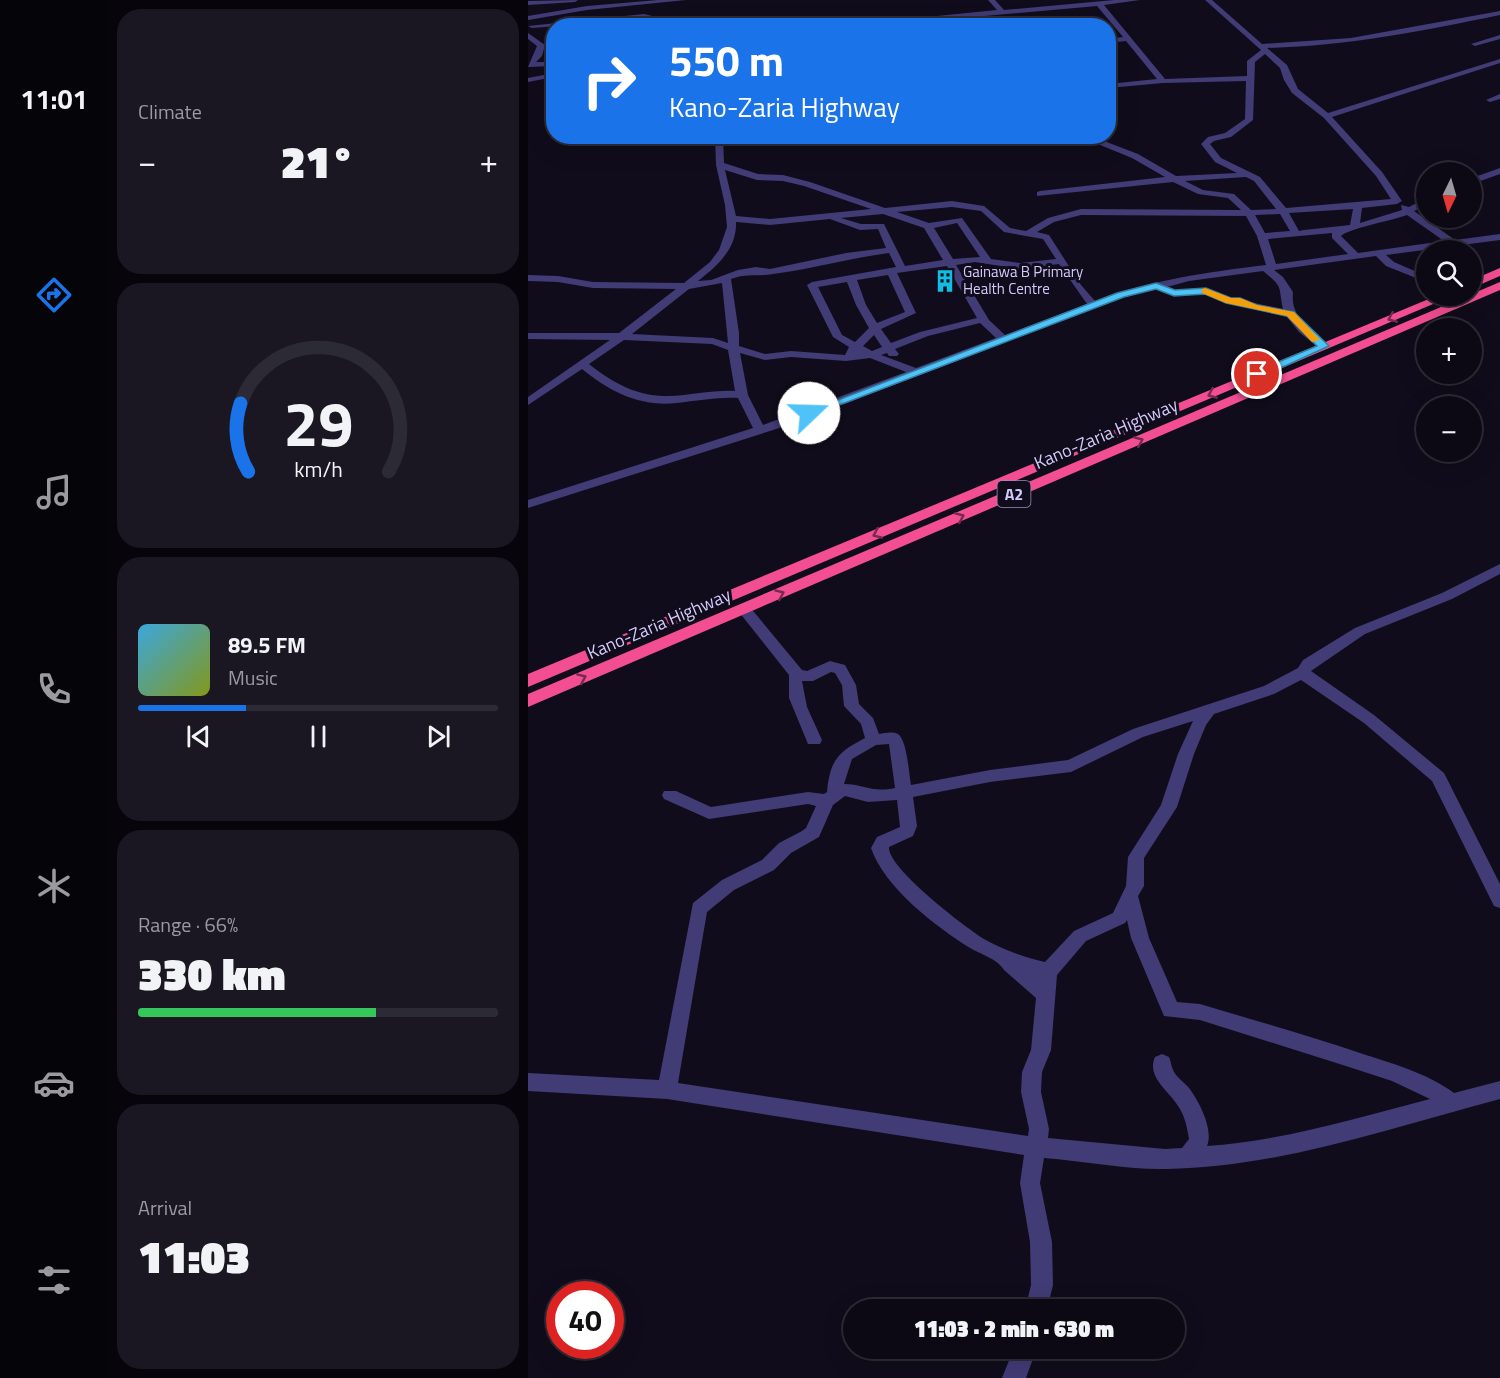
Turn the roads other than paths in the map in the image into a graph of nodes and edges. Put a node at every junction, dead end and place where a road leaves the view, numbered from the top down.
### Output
1 (575, 0) edge
2 (991, 0) edge
3 (1137, 0) edge
4 (1208, 0) edge
5 (528, 3) edge
6 (621, 4) edge
7 (1099, 4) junction
8 (684, 5) edge
9 (1002, 12) junction
10 (1500, 13) edge
11 (652, 17) junction
12 (528, 18) edge
13 (608, 18) edge
14 (645, 18) edge
15 (657, 18) edge
16 (933, 18) edge
17 (1111, 18) edge
18 (1116, 24) edge
19 (528, 26) edge
20 (546, 26) edge
21 (1500, 37) edge
22 (532, 38) edge
23 (1129, 39) junction
24 (1116, 40) edge
25 (1475, 44) dead end
26 (1262, 48) junction
27 (1500, 61) edge
28 (546, 64) edge
29 (529, 65) edge
30 (546, 77) edge
31 (1252, 78) junction
32 (528, 80) edge
33 (1163, 81) junction
34 (1116, 85) edge
35 (1500, 96) edge
36 (1490, 100) dead end
37 (1327, 116) junction
38 (719, 144) edge
39 (1104, 144) edge
40 (720, 165) junction
41 (1500, 171) edge
42 (1247, 174) junction
43 (1482, 177) edge
44 (1174, 179) junction
45 (1074, 181) dead end
46 (1114, 187) junction
47 (1040, 194) dead end
48 (1397, 201) junction
49 (1358, 206) junction
50 (1416, 208) edge
51 (885, 209) junction
52 (1283, 211) junction
53 (1410, 212) junction
54 (1248, 213) junction
55 (827, 217) junction
56 (734, 219) junction
57 (928, 226) junction
58 (1355, 227) junction
59 (1341, 230) junction
60 (1029, 233) junction
61 (1296, 234) junction
62 (1262, 236) junction
63 (1500, 237) edge
64 (1449, 240) edge
65 (1481, 240) edge
66 (1416, 249) edge
67 (892, 250) junction
68 (1378, 253) junction
69 (1356, 256) junction
70 (988, 261) junction
71 (1062, 261) junction
72 (950, 264) junction
73 (1268, 267) junction
74 (897, 270) junction
75 (1500, 272) edge
76 (1416, 275) edge
77 (528, 278) edge
78 (726, 278) junction
79 (851, 278) junction
80 (1482, 280) edge
81 (684, 286) junction
82 (1156, 286) junction
83 (1500, 286) edge
84 (1093, 305) junction
85 (1422, 306) edge
86 (1290, 314) junction
87 (984, 319) junction
88 (875, 328) junction
89 (528, 336) edge
90 (621, 338) junction
91 (1003, 339) junction
92 (855, 345) junction
93 (1324, 346) junction
94 (733, 348) junction
95 (888, 348) junction
96 (871, 355) junction
97 (846, 358) junction
98 (582, 364) junction
99 (899, 364) junction
100 (915, 372) junction
101 (742, 395) junction
102 (528, 402) edge
103 (760, 430) junction
104 (528, 504) edge
105 (1500, 568) edge
106 (744, 609) junction
107 (1303, 672) junction
108 (797, 674) junction
109 (528, 681) edge
110 (528, 701) edge
111 (1209, 710) junction
112 (814, 740) dead end
113 (873, 740) junction
114 (903, 793) junction
115 (670, 795) dead end
116 (831, 797) junction
117 (1130, 897) junction
118 (1500, 901) edge
119 (1005, 959) junction
120 (1048, 971) junction
121 (1044, 993) junction
122 (1162, 1063) dead end
123 (528, 1082) edge
124 (667, 1090) junction
125 (1500, 1090) edge
126 (1451, 1103) junction
127 (1035, 1147) junction
128 (1187, 1158) junction
129 (1039, 1299) edge
130 (1022, 1359) edge
131 (1014, 1378) edge

1 - 5 street
2 - 9 street
3 - 7 street
4 - 26 street
6 - 8 street
6 - 11 street
6 - 12 street
6 - 13 street
7 - 9 street
7 - 17 street
9 - 16 street
10 - 26 street
11 - 14 street
11 - 15 street
18 - 23 street
19 - 20 street
21 - 25 street
22 - 29 street
23 - 24 street
23 - 33 street
26 - 31 street
26 - 37 street
27 - 37 street
28 - 29 street
30 - 32 street
31 - 33 street
31 - 42 street
33 - 34 street
35 - 36 street
37 - 48 street
38 - 40 street
39 - 44 street
40 - 51 street
40 - 56 street
41 - 43 street
42 - 44 street
42 - 52 street
44 - 46 street
44 - 54 street
45 - 46 street
46 - 47 street
48 - 49 street
48 - 53 street
49 - 52 street
49 - 58 street
50 - 53 street
51 - 55 street
51 - 57 street
51 - 60 street
52 - 54 street
52 - 61 street
53 - 58 street
53 - 64 street
54 - 60 street
54 - 62 street
55 - 56 street
55 - 67 street
56 - 81 street
57 - 70 street
57 - 72 street
58 - 59 street
59 - 61 street
59 - 69 street
60 - 71 street
61 - 62 street
62 - 73 street
63 - 65 street
66 - 68 street
67 - 74 street
67 - 78 street
68 - 69 street
68 - 76 street
69 - 73 street
70 - 71 street
70 - 72 street
71 - 84 street
72 - 74 street
72 - 87 street
73 - 82 street
73 - 86 street
74 - 79 street
74 - 88 street
75 - 80 highway
77 - 81 street
78 - 81 street
78 - 94 street
79 - 88 street
79 - 92 street
81 - 90 street
82 - 84 street
82 - 86 street
106 -> 83 highway, Kano-Zaria Highway / A2
84 - 91 street
85 -> 93 highway, Kano-Zaria Highway / A2
86 - 93 street
87 - 91 street
87 - 95 street
88 - 92 street
88 - 95 street
89 - 90 street
90 - 94 street
90 - 98 street
91 - 100 street
92 - 96 street
92 - 97 street
93 -> 109 highway, Kano-Zaria Highway / A2
94 - 97 street
94 - 101 street
95 - 96 street
95 - 99 street
96 - 97 street
96 - 99 street
98 - 101 street
98 - 102 street
99 - 100 street
100 - 103 street
101 - 103 street
103 - 104 street
105 - 107 street
106 - 108 street
110 -> 106 highway, Kano-Zaria Highway / A2
107 - 111 street
107 - 118 street
108 - 112 street
108 - 113 street
111 - 114 street
111 - 117 street
113 - 114 street
113 - 116 street
114 - 116 street
114 - 119 street
115 - 116 street
116 - 124 street
117 - 120 street
117 - 126 street
119 - 120 street
119 - 121 street
120 - 121 street
121 - 127 street
122 - 128 street
123 - 124 street
124 - 127 street
125 - 126 street
126 - 128 street
127 - 128 street
127 - 129 street
130 - 131 street

